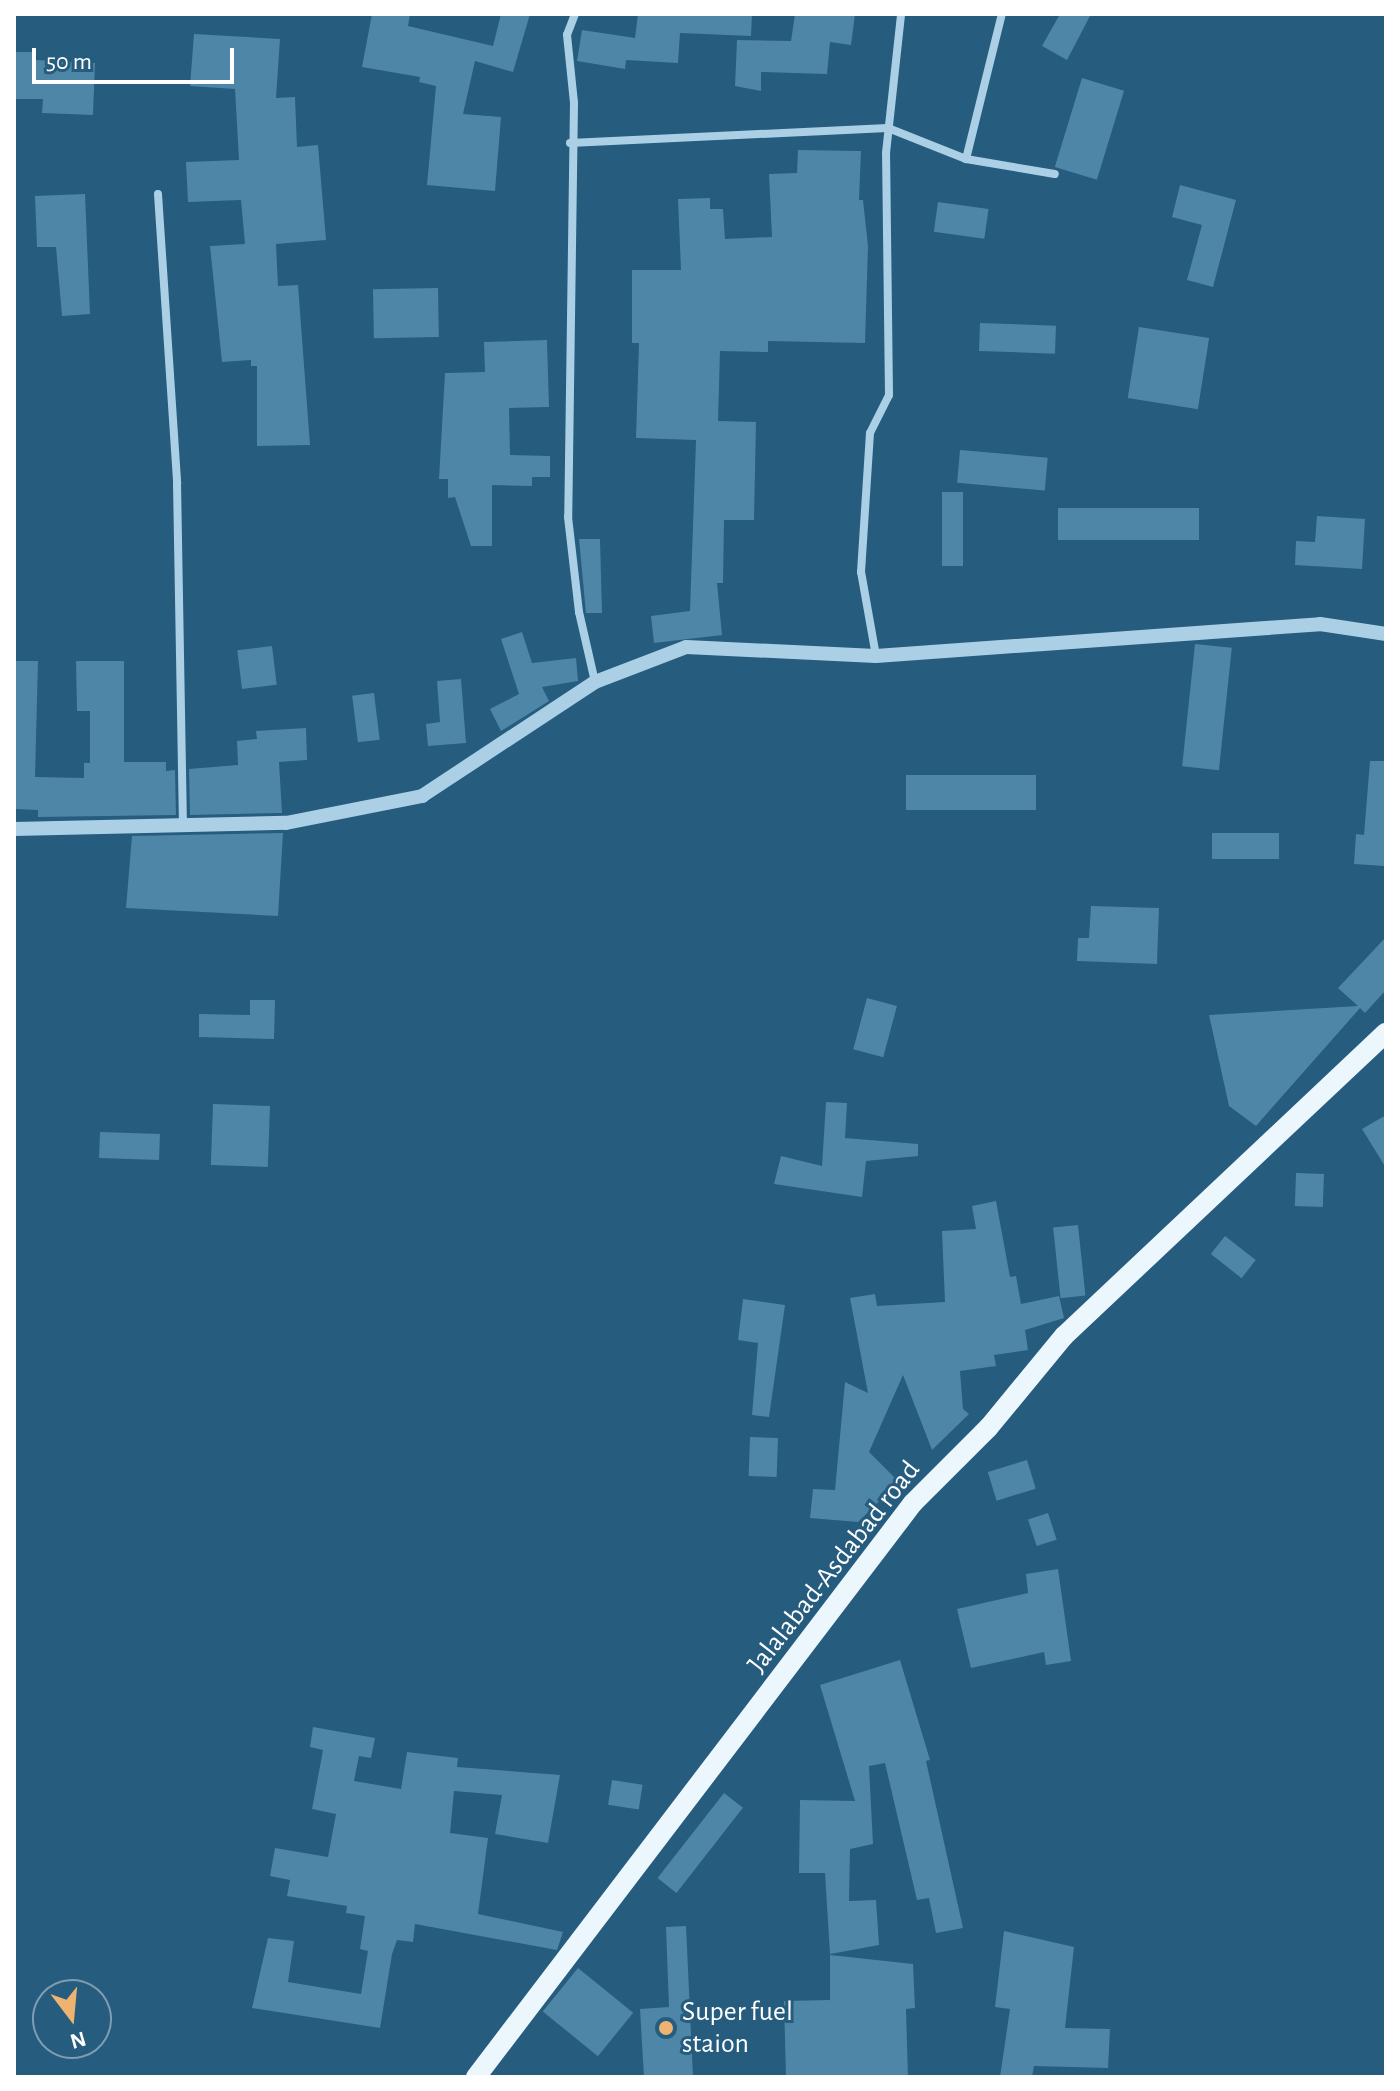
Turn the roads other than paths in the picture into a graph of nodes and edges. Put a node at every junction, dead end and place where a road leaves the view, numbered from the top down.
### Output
1 (575, 14) edge
2 (901, 14) edge
3 (1002, 14) edge
4 (888, 128) junction
5 (570, 143) junction
6 (966, 159) junction
7 (1055, 174) dead end
8 (158, 194) dead end
9 (1386, 634) edge
10 (876, 656) junction
11 (595, 682) junction
12 (183, 826) junction
13 (14, 829) edge
14 (1386, 1033) edge
15 (476, 2077) edge

1 - 5 street
2 - 4 street
3 - 6 street
4 - 5 street
4 - 6 street
4 - 10 street
5 - 11 street
6 - 7 street
8 - 12 street
9 - 10 street
10 - 11 street
11 - 12 street
12 - 13 street
14 - 15 main road, Jalalabad-Asdabad road

